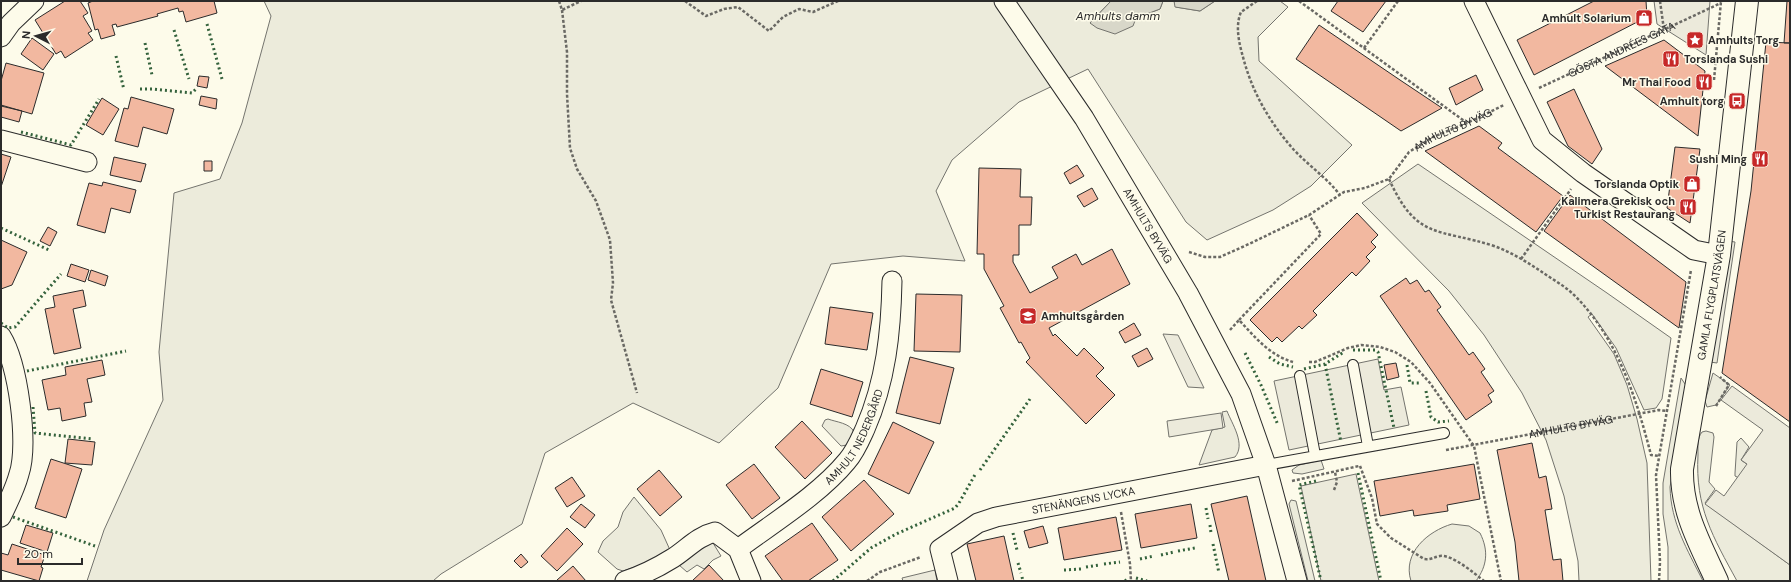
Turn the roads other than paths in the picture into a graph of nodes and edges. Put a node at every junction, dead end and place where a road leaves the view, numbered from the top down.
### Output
1 (34, 1) edge
2 (1004, 1) edge
3 (1474, 1) edge
4 (1747, 1) edge
5 (1, 37) edge
6 (1, 140) edge
7 (87, 162) dead end
8 (1720, 255) junction
9 (892, 281) dead end
10 (1, 336) edge
11 (1353, 365) dead end
12 (1300, 376) dead end
13 (1444, 433) dead end
14 (1368, 446) junction
15 (1315, 456) junction
16 (1266, 465) junction
17 (1, 517) edge
18 (738, 549) junction
19 (625, 581) edge
20 (751, 581) edge
21 (948, 581) edge
22 (1296, 581) edge
23 (1717, 581) edge

1 - 5 street
2 - 16 street, AMHULTS BYVÄG
3 - 8 street
4 - 8 street, GAMLA FLYGPLATSVÄGEN
6 - 7 street
8 - 23 street, GAMLA FLYGPLATSVÄGEN
9 - 18 street, AMHULT NEDERGÅRD
10 - 17 street
11 - 14 lane
12 - 15 lane
13 - 14 lane
14 - 15 lane
15 - 16 lane
16 - 21 street, STENÄNGENS LYCKA
16 - 22 street, AMHULTS BYVÄG
18 - 19 street
18 - 20 street

